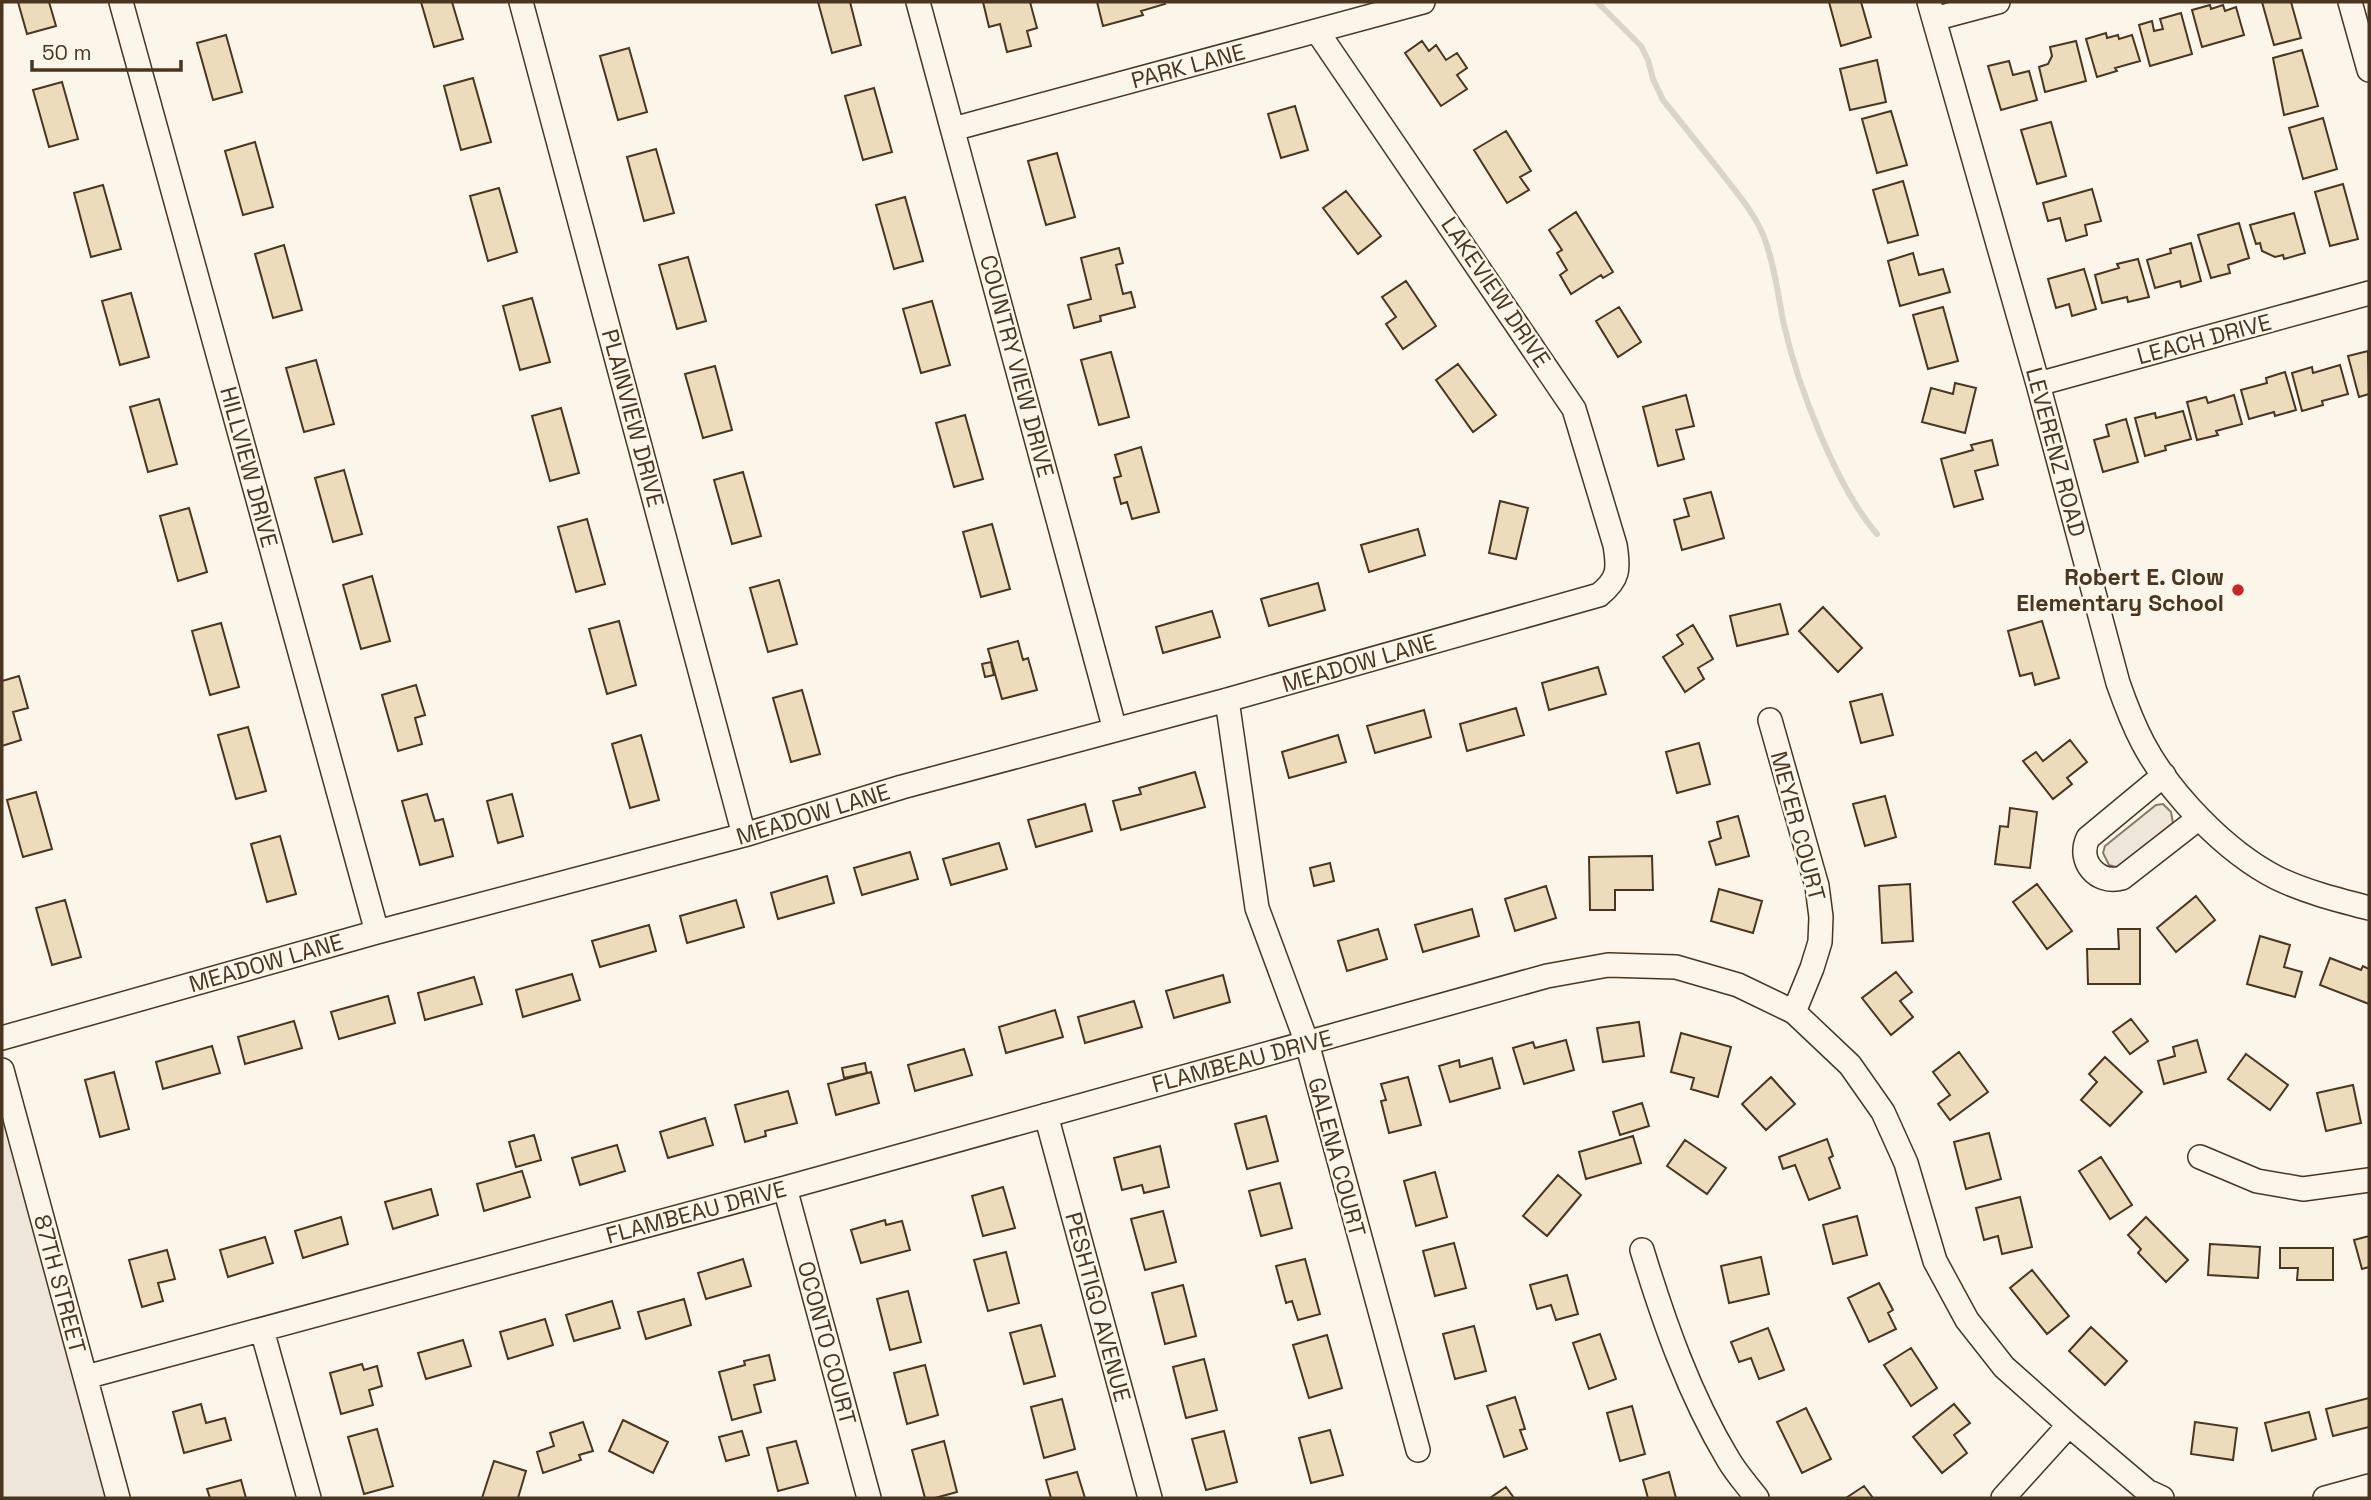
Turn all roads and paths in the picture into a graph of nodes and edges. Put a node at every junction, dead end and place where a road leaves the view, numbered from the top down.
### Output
1 (121, 2) edge
2 (521, 2) edge
3 (918, 2) edge
4 (1423, 2) edge
5 (1998, 2) edge
6 (2350, 2) edge
7 (1932, 10) edge
8 (1317, 31) junction
9 (2369, 70) edge
10 (953, 129) junction
11 (2369, 293) edge
12 (2038, 384) junction
13 (1616, 577) joint
14 (1227, 700) junction
15 (1770, 720) dead end
16 (1115, 730) junction
17 (2164, 775) junction
18 (2199, 818) junction
19 (744, 835) junction
20 (2369, 908) edge
21 (377, 932) junction
22 (1794, 1012) junction
23 (2, 1038) edge
24 (1307, 1044) junction
25 (2, 1070) edge
26 (1046, 1115) junction
27 (2200, 1157) dead end
28 (2369, 1180) edge
29 (785, 1188) junction
30 (1642, 1250) dead end
31 (262, 1329) junction
32 (86, 1377) junction
33 (2069, 1425) junction
34 (1418, 1450) dead end
35 (2369, 1486) edge
36 (118, 1498) edge
37 (309, 1498) edge
38 (869, 1498) edge
39 (1150, 1498) edge
40 (1757, 1498) edge
41 (2003, 1498) edge
42 (2162, 1498) edge
43 (2325, 1498) edge

1 - 21 street, HILLVIEW DRIVE
2 - 19 street, PLAINVIEW DRIVE
3 - 10 street, COUNTRY VIEW DRIVE
4 - 8 street, PARK LANE
5 - 7 street
6 - 9 street
7 - 12 street, LEVERENZ ROAD
8 - 10 street, PARK LANE
8 - 13 street, LAKEVIEW DRIVE
10 - 16 street, COUNTRY VIEW DRIVE
11 - 12 street, LEACH DRIVE
12 - 17 street, LEVERENZ ROAD
13 - 14 street, MEADOW LANE
14 - 16 street, MEADOW LANE
14 - 24 street, GALENA COURT
15 - 22 street, MEYER COURT
16 - 19 street, MEADOW LANE
17 - 18 street, LEVERENZ ROAD
17 - 18 street
18 - 20 street, LEVERENZ ROAD
19 - 21 street, MEADOW LANE
21 - 23 street, MEADOW LANE
22 - 24 street, FLAMBEAU DRIVE
22 - 33 street, FLAMBEAU DRIVE
24 - 26 street, FLAMBEAU DRIVE
24 - 34 street, GALENA COURT
25 - 32 street, 87TH STREET
26 - 29 street, FLAMBEAU DRIVE
26 - 39 street, PESHTIGO AVENUE
27 - 28 street
29 - 31 street, FLAMBEAU DRIVE
29 - 38 street, OCONTO COURT
30 - 40 street
31 - 32 street, FLAMBEAU DRIVE
31 - 37 street
32 - 36 street, 87TH STREET
33 - 41 street
33 - 42 street, FLAMBEAU DRIVE
35 - 43 street

